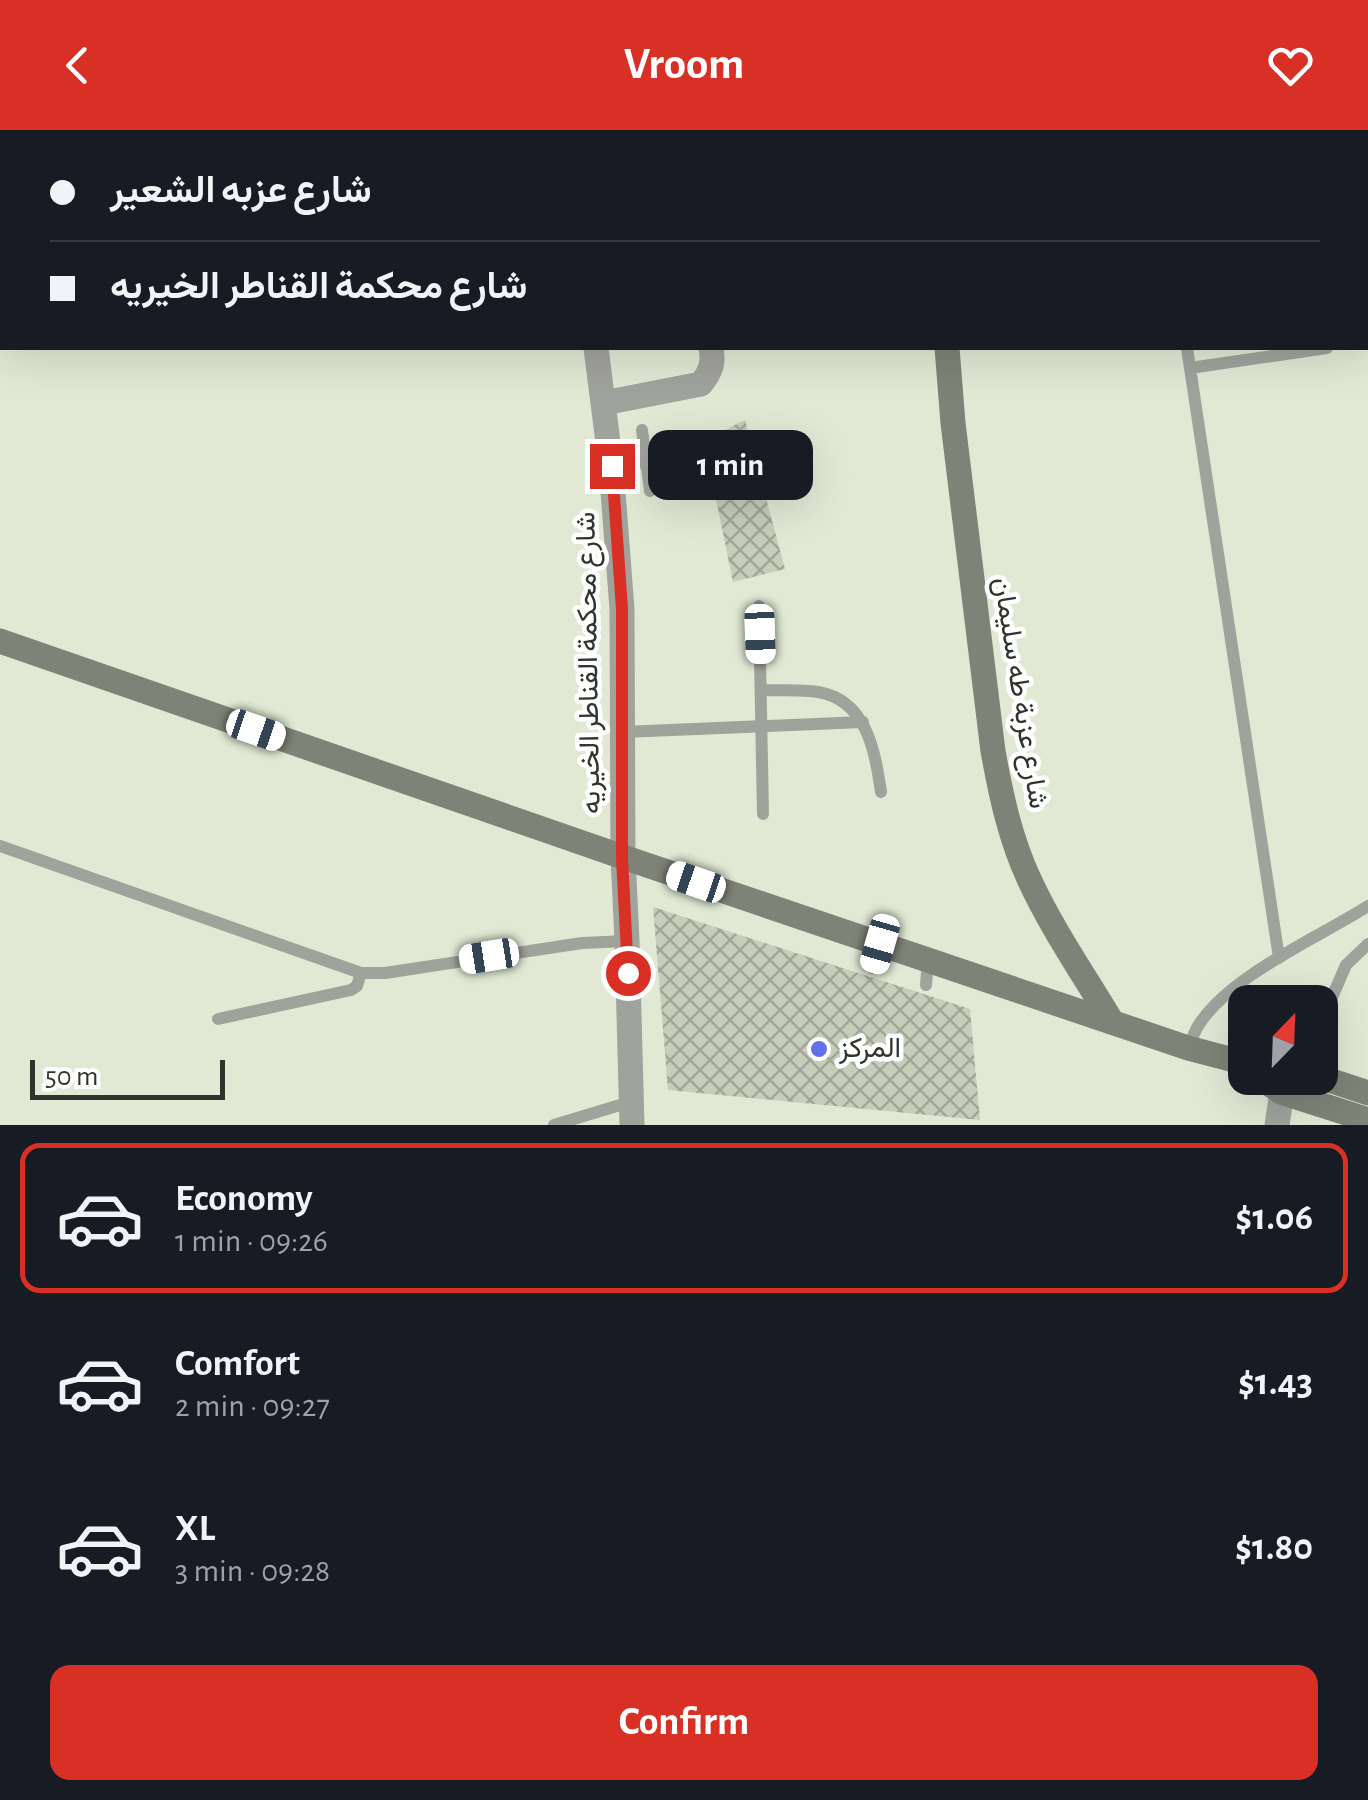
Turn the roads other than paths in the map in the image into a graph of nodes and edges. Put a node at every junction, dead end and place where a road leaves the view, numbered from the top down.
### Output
1 (596, 350) edge
2 (711, 350) edge
3 (947, 350) edge
4 (1187, 350) edge
5 (1313, 350) edge
6 (1190, 368) junction
7 (604, 403) junction
8 (642, 430) dead end
9 (646, 462) junction
10 (612, 466) junction
11 (650, 491) dead end
12 (759, 606) dead end
13 (0, 641) edge
14 (762, 690) junction
15 (863, 722) junction
16 (762, 726) junction
17 (622, 732) junction
18 (881, 792) dead end
19 (763, 814) dead end
20 (0, 846) edge
21 (622, 858) junction
22 (1368, 906) edge
23 (627, 941) junction
24 (1368, 944) edge
25 (1279, 958) junction
26 (361, 973) junction
27 (1337, 985) edge
28 (218, 1019) dead end
29 (1112, 1022) junction
30 (1188, 1048) junction
31 (1228, 1062) edge
32 (1338, 1084) edge
33 (1368, 1094) edge
34 (1267, 1095) edge
35 (1310, 1095) edge
36 (631, 1113) edge
37 (1368, 1120) edge
38 (554, 1125) edge
39 (1277, 1125) edge

1 - 7 street, شارع محكمة القناطر الخيريه
2 - 7 street
3 - 29 main road, شارع عزبة طه سليمان
4 - 6 lane
5 - 6 lane
6 - 25 lane
7 - 10 street, شارع محكمة القناطر الخيريه
8 - 9 lane
9 - 10 lane
9 - 11 lane
10 - 17 street, شارع محكمة القناطر الخيريه
12 - 14 lane
13 - 21 main road
14 - 15 lane
14 - 16 lane
15 - 16 lane
15 - 18 lane
16 - 17 lane
16 - 19 lane
17 - 21 street, شارع محكمة القناطر الخيريه
20 - 26 lane
21 - 23 street, شارع محكمة القناطر الخيريه
21 - 29 main road
22 - 25 lane
23 - 26 lane
23 - 36 street, شارع محكمة القناطر الخيريه
24 - 27 lane
25 - 30 lane
26 - 28 lane
29 - 30 main road
30 - 31 main road
32 - 33 main road
34 - 39 street
35 - 37 main road
36 - 38 lane

